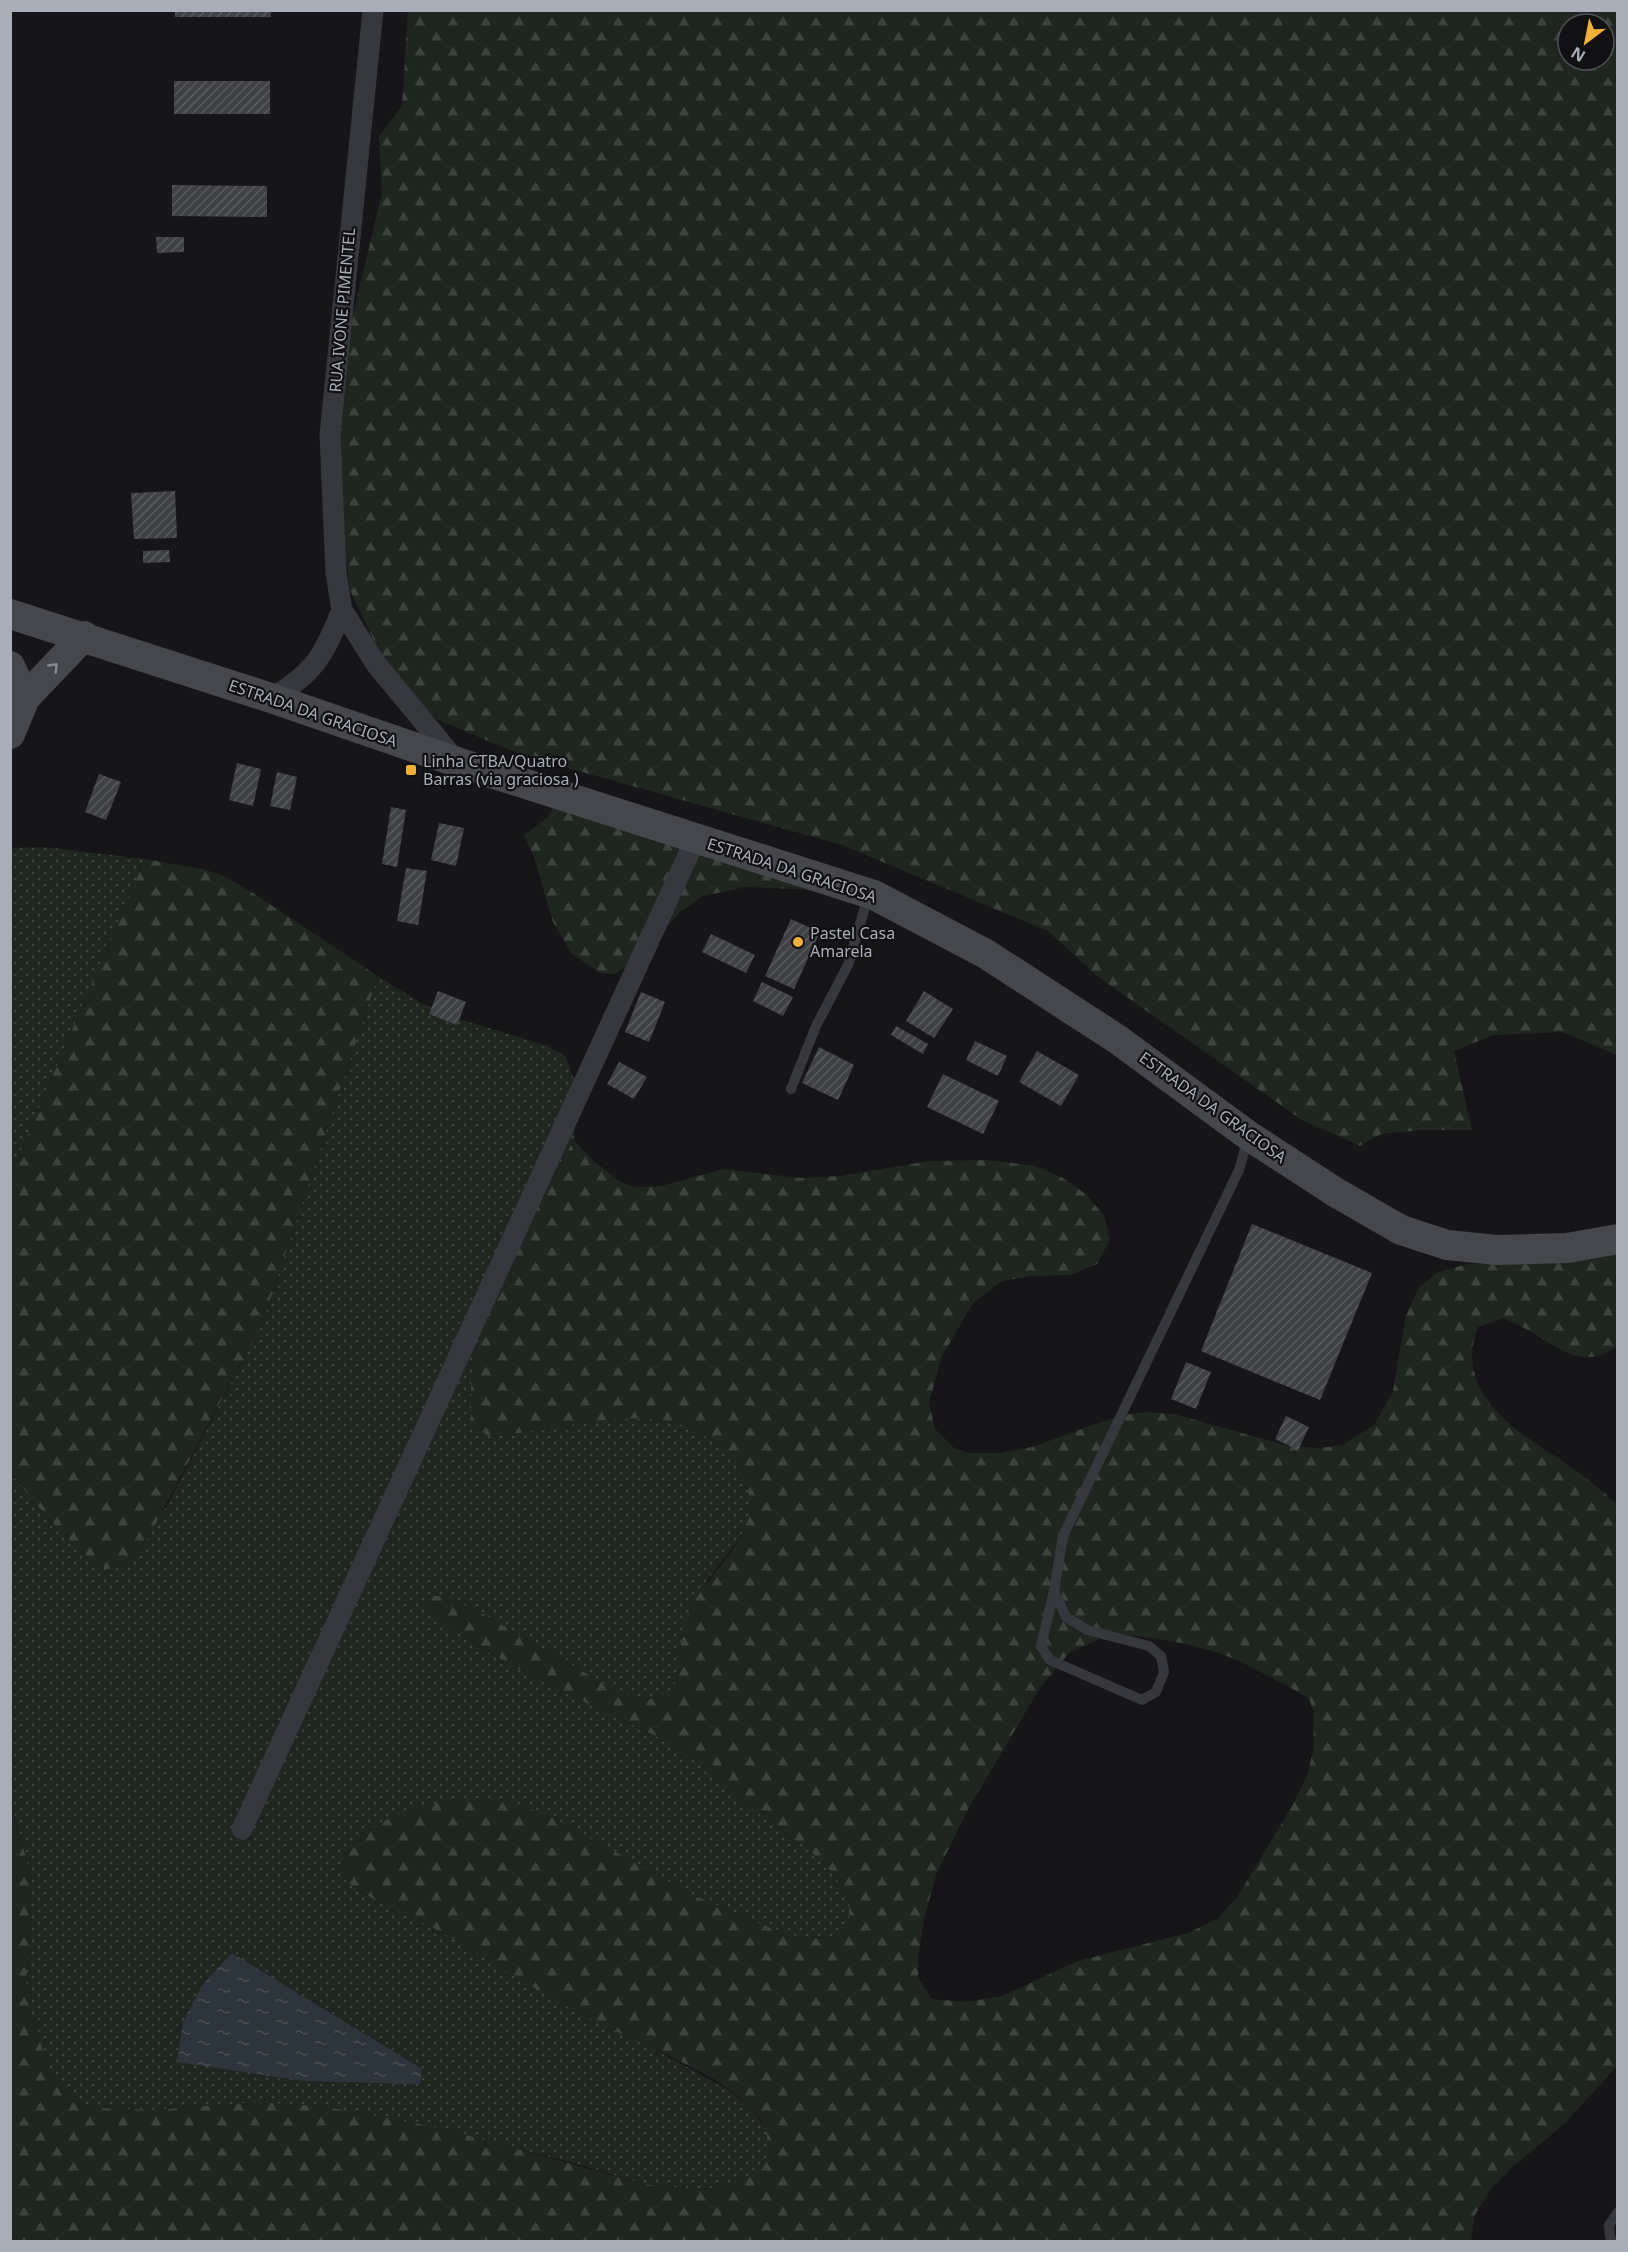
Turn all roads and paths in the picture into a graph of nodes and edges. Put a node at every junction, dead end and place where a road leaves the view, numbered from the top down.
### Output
1 (373, 10) edge
2 (342, 610) junction
3 (10, 614) edge
4 (84, 636) junction
5 (10, 666) edge
6 (25, 698) junction
7 (271, 698) junction
8 (10, 734) edge
9 (457, 762) junction
10 (696, 838) junction
11 (874, 895) junction
12 (791, 1089) dead end
13 (1249, 1136) junction
14 (1617, 1239) edge
15 (1054, 1591) junction
16 (242, 1829) dead end
17 (1617, 2212) edge
18 (1613, 2241) edge

1 - 2 street, RUA IVONE PIMENTEL
2 - 7 street
2 - 9 street, RUA IVONE PIMENTEL
3 - 4 main road, ESTRADA DA GRACIOSA
6 -> 4 main road
4 - 7 main road, ESTRADA DA GRACIOSA
5 - 6 main road
6 - 8 main road
7 - 9 main road, ESTRADA DA GRACIOSA
9 - 10 main road, ESTRADA DA GRACIOSA
10 - 11 main road, ESTRADA DA GRACIOSA
10 - 16 street
11 - 12 lane
11 - 13 main road, ESTRADA DA GRACIOSA
13 - 14 main road, ESTRADA DA GRACIOSA
13 - 15 lane
15 - 15 lane
17 - 18 lane

